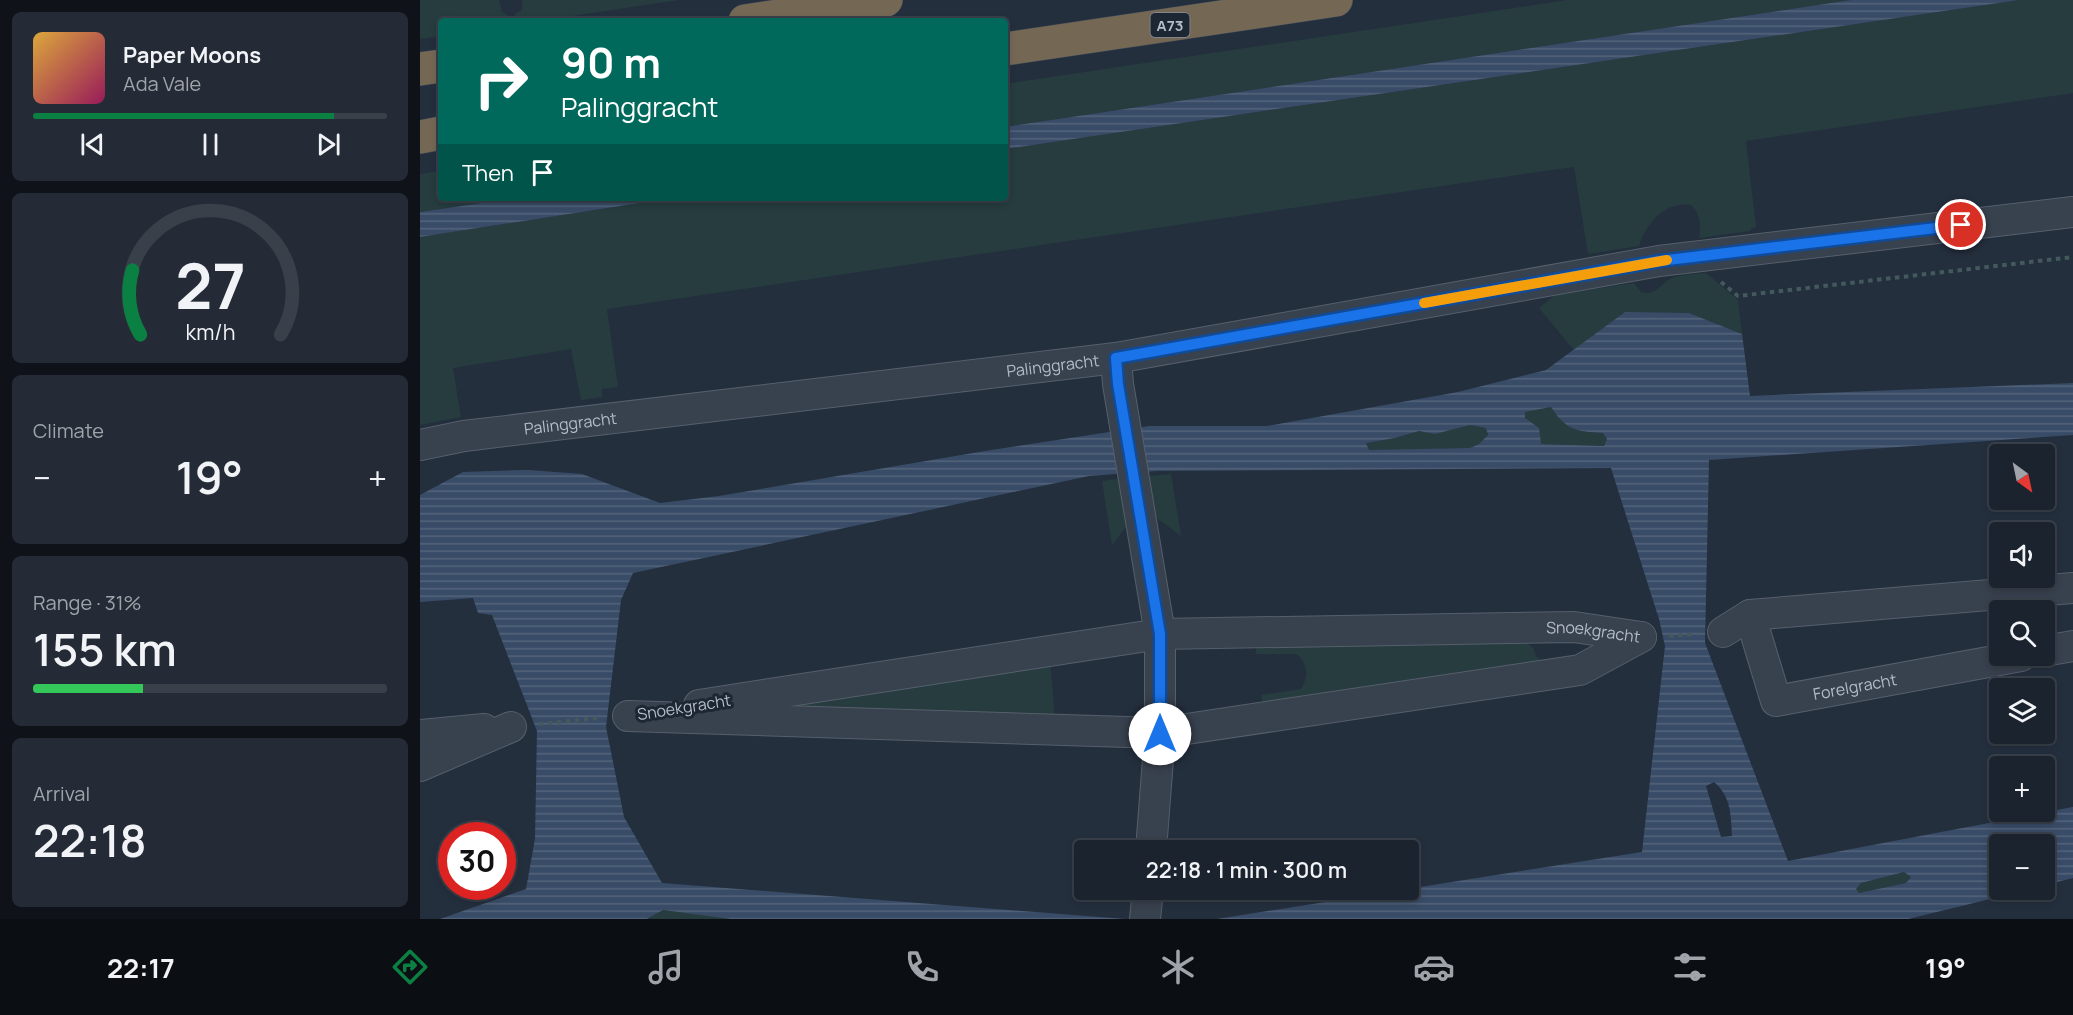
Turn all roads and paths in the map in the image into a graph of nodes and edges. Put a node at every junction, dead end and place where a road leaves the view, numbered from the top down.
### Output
1 (886, 0) edge
2 (1336, 0) edge
3 (765, 18) edge
4 (1008, 49) edge
5 (438, 66) edge
6 (420, 69) edge
7 (438, 133) edge
8 (420, 136) edge
9 (2073, 212) edge
10 (1691, 257) junction
11 (2073, 257) edge
12 (1117, 371) junction
13 (420, 445) edge
14 (2073, 588) edge
15 (1750, 615) junction
16 (1723, 632) joint
17 (1160, 634) junction
18 (1641, 637) junction
19 (2073, 646) edge
20 (2055, 649) edge
21 (1989, 662) edge
22 (628, 716) junction
23 (511, 727) junction
24 (1160, 734) junction
25 (420, 735) edge
26 (420, 766) edge
27 (1152, 840) edge
28 (1147, 900) edge
29 (1145, 919) edge

1 - 3 highway
2 - 4 highway, A73
5 - 6 highway
7 - 8 highway
9 - 10 street, Palinggracht
10 - 11 path
10 - 12 street, Palinggracht
12 - 13 street, Palinggracht
12 - 17 street
14 - 15 street
15 - 16 street
15 - 21 street, Forelgracht
16 - 18 path
17 - 18 street, Snoekgracht
17 - 22 street, Snoekgracht
17 - 24 street
18 - 24 street, Snoekgracht
19 - 20 street
22 - 23 path
22 - 24 street, Snoekgracht
23 - 25 street
23 - 26 street
24 - 27 street
28 - 29 street

